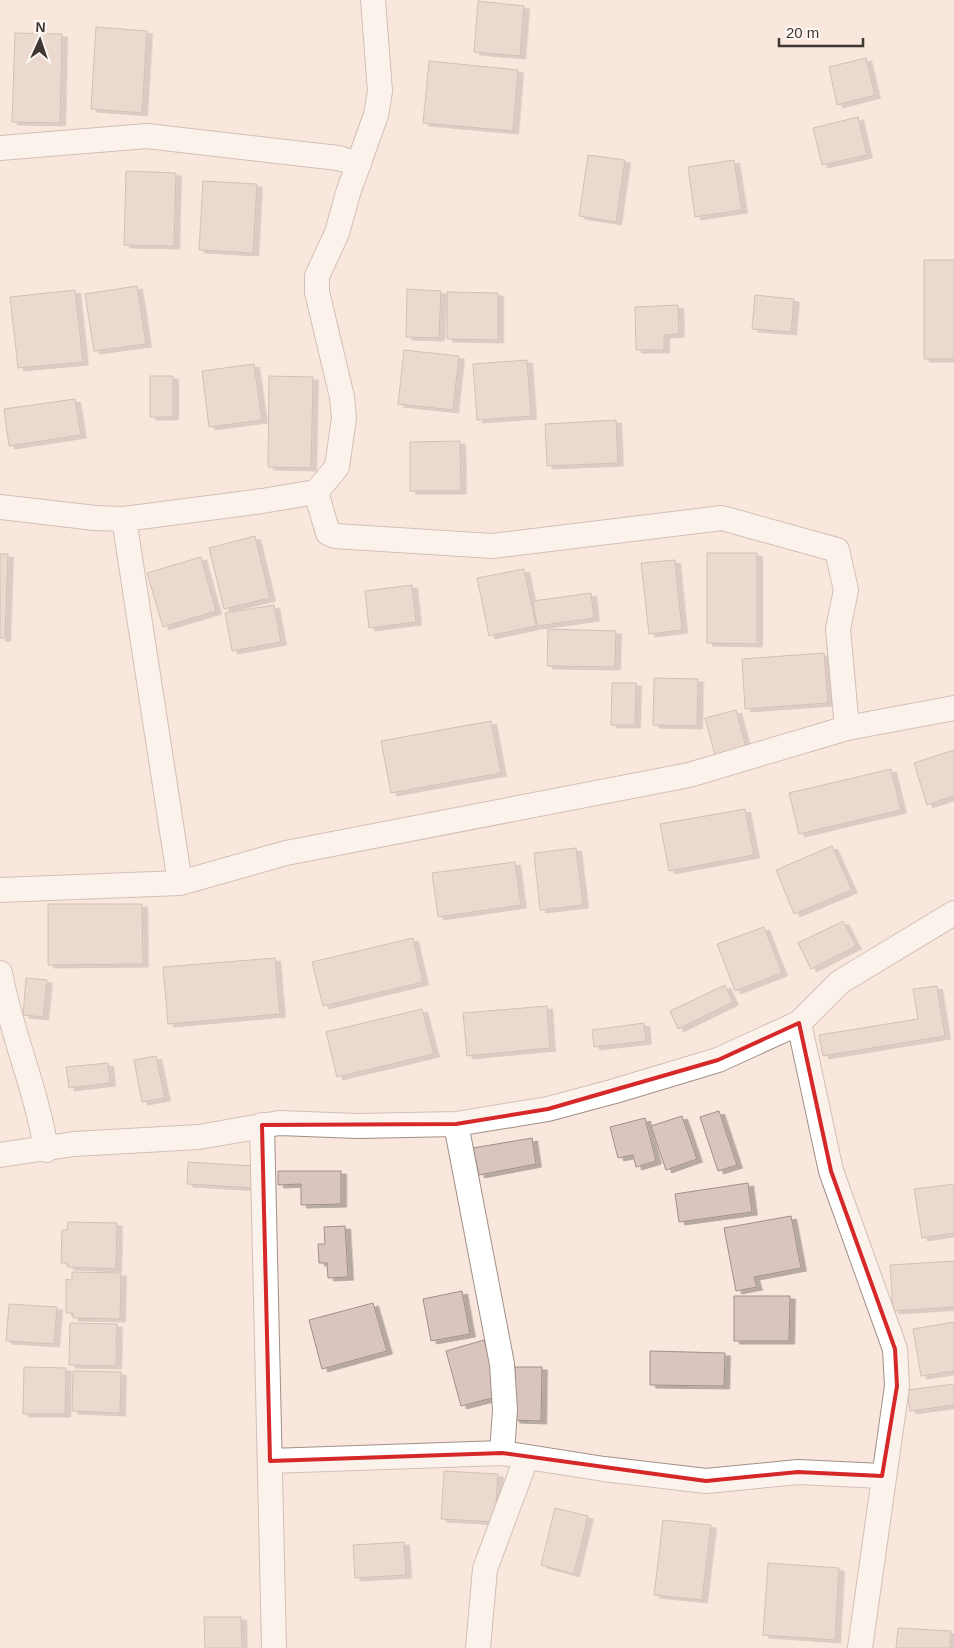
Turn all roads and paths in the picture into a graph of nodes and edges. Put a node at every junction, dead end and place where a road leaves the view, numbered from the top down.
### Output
1 (373, 0) edge
2 (0, 148) edge
3 (359, 164) junction
4 (316, 492) junction
5 (0, 507) edge
6 (124, 519) junction
7 (954, 708) edge
8 (847, 728) junction
9 (180, 883) junction
10 (0, 890) edge
11 (954, 913) edge
12 (0, 973) edge
13 (799, 1023) junction
14 (456, 1124) junction
15 (262, 1125) junction
16 (46, 1150) junction
17 (0, 1155) edge
18 (513, 1455) junction
19 (270, 1461) junction
20 (882, 1476) junction
21 (274, 1648) edge
22 (478, 1648) edge
23 (860, 1648) edge

1 - 3 street
2 - 3 street
3 - 4 street
4 - 6 street
4 - 8 street
5 - 6 street
6 - 9 street
7 - 8 street
8 - 9 street
9 - 10 street
11 - 13 street
12 - 16 street
13 - 14 street
13 - 20 street
14 - 15 street
14 - 18 street
15 - 16 street
15 - 19 street
16 - 17 street
18 - 19 street
18 - 20 street
18 - 22 street
19 - 21 street
20 - 23 street

